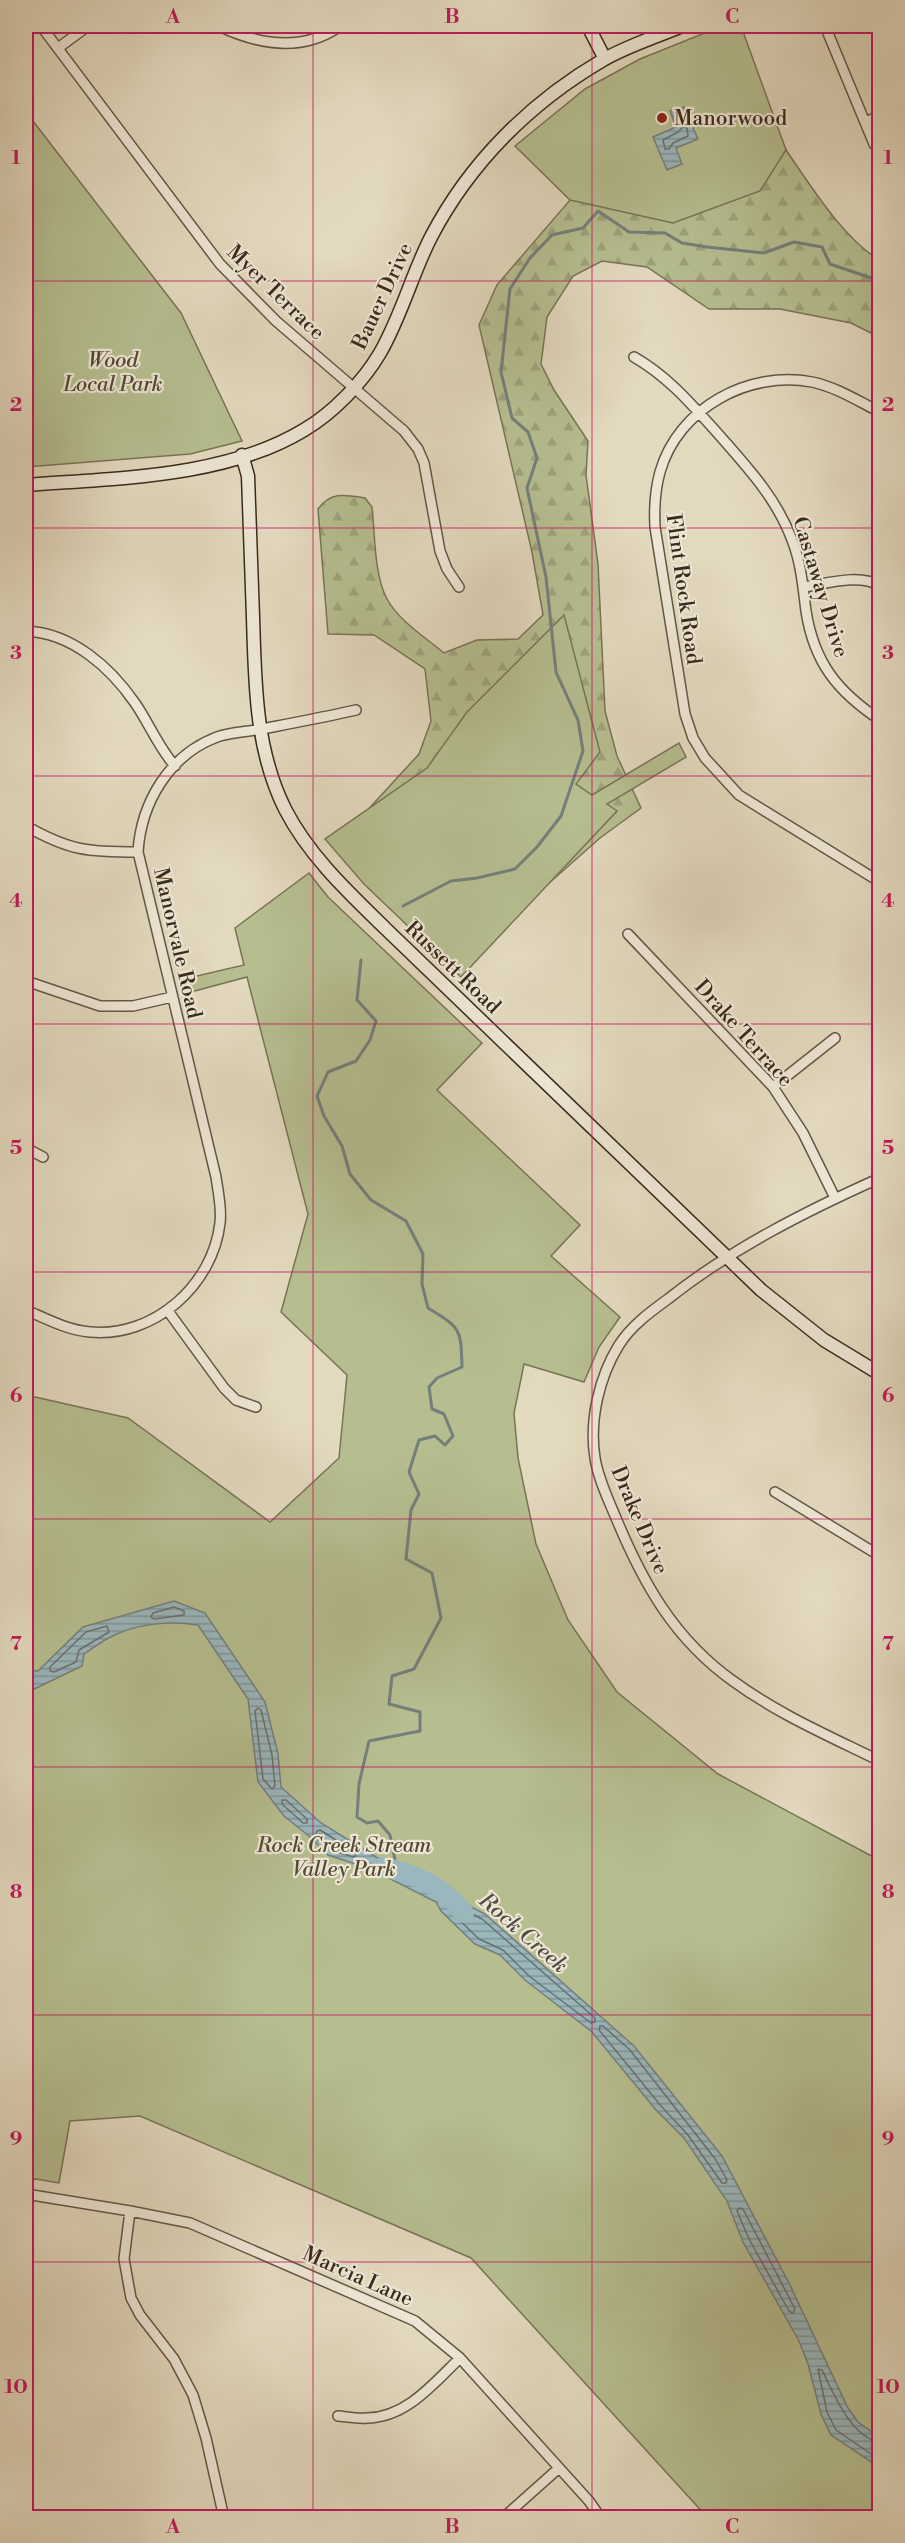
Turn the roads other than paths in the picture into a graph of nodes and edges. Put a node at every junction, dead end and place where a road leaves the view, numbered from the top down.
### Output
1 (41, 26) edge
2 (88, 26) edge
3 (219, 26) edge
4 (340, 26) edge
5 (588, 26) edge
6 (682, 26) edge
7 (825, 26) edge
8 (58, 48) junction
9 (605, 59) junction
10 (879, 116) edge
11 (865, 122) junction
12 (879, 151) edge
13 (634, 357) dead end
14 (354, 388) junction
15 (699, 412) junction
16 (879, 412) edge
17 (242, 455) junction
18 (26, 485) edge
19 (879, 586) edge
20 (459, 587) dead end
21 (804, 587) junction
22 (26, 631) edge
23 (356, 710) dead end
24 (879, 720) edge
25 (260, 730) junction
26 (175, 766) junction
27 (26, 826) edge
28 (138, 852) junction
29 (879, 882) edge
30 (628, 934) dead end
31 (26, 981) edge
32 (172, 997) junction
33 (835, 1038) dead end
34 (773, 1087) junction
35 (26, 1148) edge
36 (43, 1157) dead end
37 (879, 1178) edge
38 (836, 1198) junction
39 (727, 1257) junction
40 (26, 1311) edge
41 (168, 1311) junction
42 (879, 1374) edge
43 (256, 1407) dead end
44 (775, 1492) dead end
45 (879, 1556) edge
46 (879, 1761) edge
47 (26, 2194) edge
48 (130, 2211) junction
49 (460, 2358) junction
50 (338, 2416) dead end
51 (559, 2468) junction
52 (224, 2517) edge
53 (503, 2517) edge
54 (601, 2517) edge

1 - 8 street, Myer Terrace
2 - 8 street
3 - 4 street
5 - 9 street
6 - 9 street, Bauer Drive
7 - 11 street
8 - 14 street, Myer Terrace
9 - 14 street, Bauer Drive
10 - 11 street
11 - 12 street
13 - 15 street, Castaway Drive
14 - 17 street, Bauer Drive
14 - 20 street, Myer Terrace
15 - 16 street, Flint Rock Road
15 - 21 street, Castaway Drive
15 - 29 street, Flint Rock Road
17 - 18 street, Bauer Drive
17 - 25 street, Russett Road
19 - 21 street
21 - 24 street, Castaway Drive
22 - 26 street
23 - 25 street, Manorvale Road
25 - 26 street, Manorvale Road
25 - 39 street, Russett Road
26 - 28 street, Manorvale Road
27 - 28 street
28 - 32 street, Manorvale Road
30 - 34 street, Drake Terrace
31 - 32 street
32 - 41 street, Manorvale Road
33 - 34 street
34 - 38 street, Drake Terrace
35 - 36 street
37 - 38 street, Drake Drive
38 - 39 street, Drake Drive
39 - 42 street, Russett Road
39 - 46 street, Drake Drive
40 - 41 street, Manorvale Road
41 - 43 street
44 - 45 street
47 - 48 street, Marcia Lane
48 - 49 street, Marcia Lane
48 - 52 street
49 - 50 street
49 - 51 street, Marcia Lane
51 - 53 street
51 - 54 street, Marcia Lane

